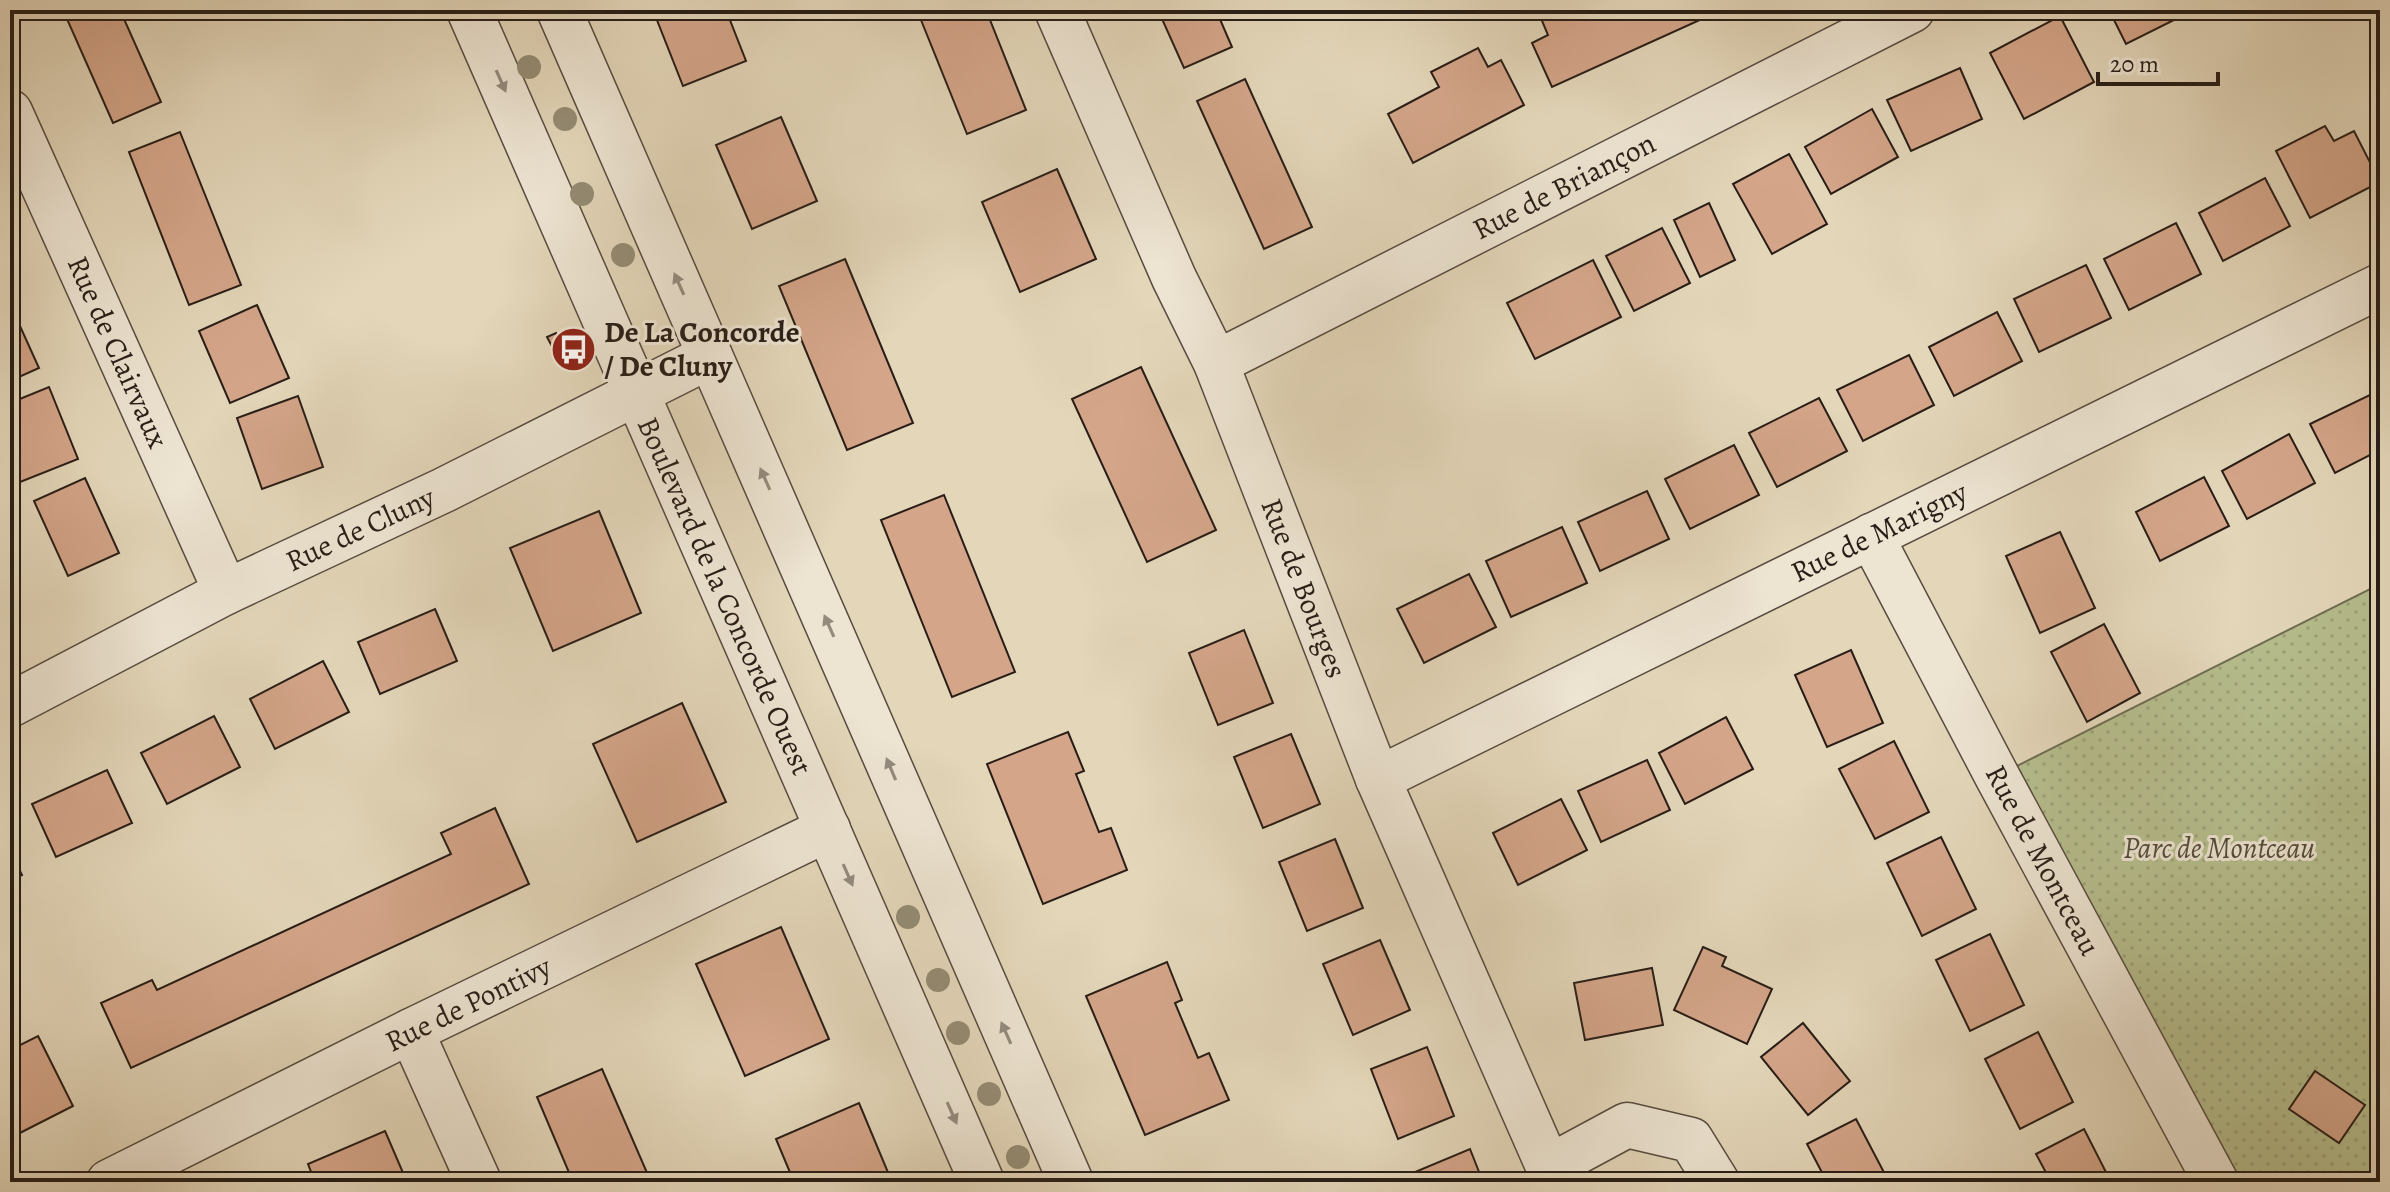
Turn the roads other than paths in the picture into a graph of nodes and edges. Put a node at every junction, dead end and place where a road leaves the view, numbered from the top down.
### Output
1 (469, 10) edge
2 (559, 10) edge
3 (1057, 10) edge
4 (1912, 10) edge
5 (10, 112) edge
6 (2380, 286) edge
7 (710, 356) junction
8 (1216, 363) junction
9 (637, 393) junction
10 (1871, 536) junction
11 (226, 592) junction
12 (10, 705) edge
13 (1378, 779) junction
14 (828, 829) junction
15 (411, 1031) junction
16 (1552, 1174) edge
17 (109, 1182) edge
18 (479, 1182) edge
19 (982, 1182) edge
20 (1071, 1182) edge
21 (1717, 1182) edge
22 (2216, 1182) edge

1 -> 9 street, Boulevard de la Concorde Ouest
7 -> 2 street
3 - 8 street, Rue de Bourges
4 - 8 street, Rue de Briançon
5 - 11 street, Rue de Clairvaux
6 - 10 street, Rue de Marigny
7 - 9 street, Rue de Cluny
20 -> 7 street
8 - 13 street, Rue de Bourges
9 - 11 street, Rue de Cluny
9 - 14 street, Boulevard de la Concorde Ouest
10 - 13 street, Rue de Marigny
10 - 22 street, Rue de Montceau
11 - 12 street, Rue de Cluny
13 - 16 street, Rue de Bourges
14 - 15 street, Rue de Pontivy
14 -> 19 street, Boulevard de la Concorde Ouest
15 - 17 street, Rue de Pontivy
15 - 18 street
16 - 21 street, Rue de Bourges

